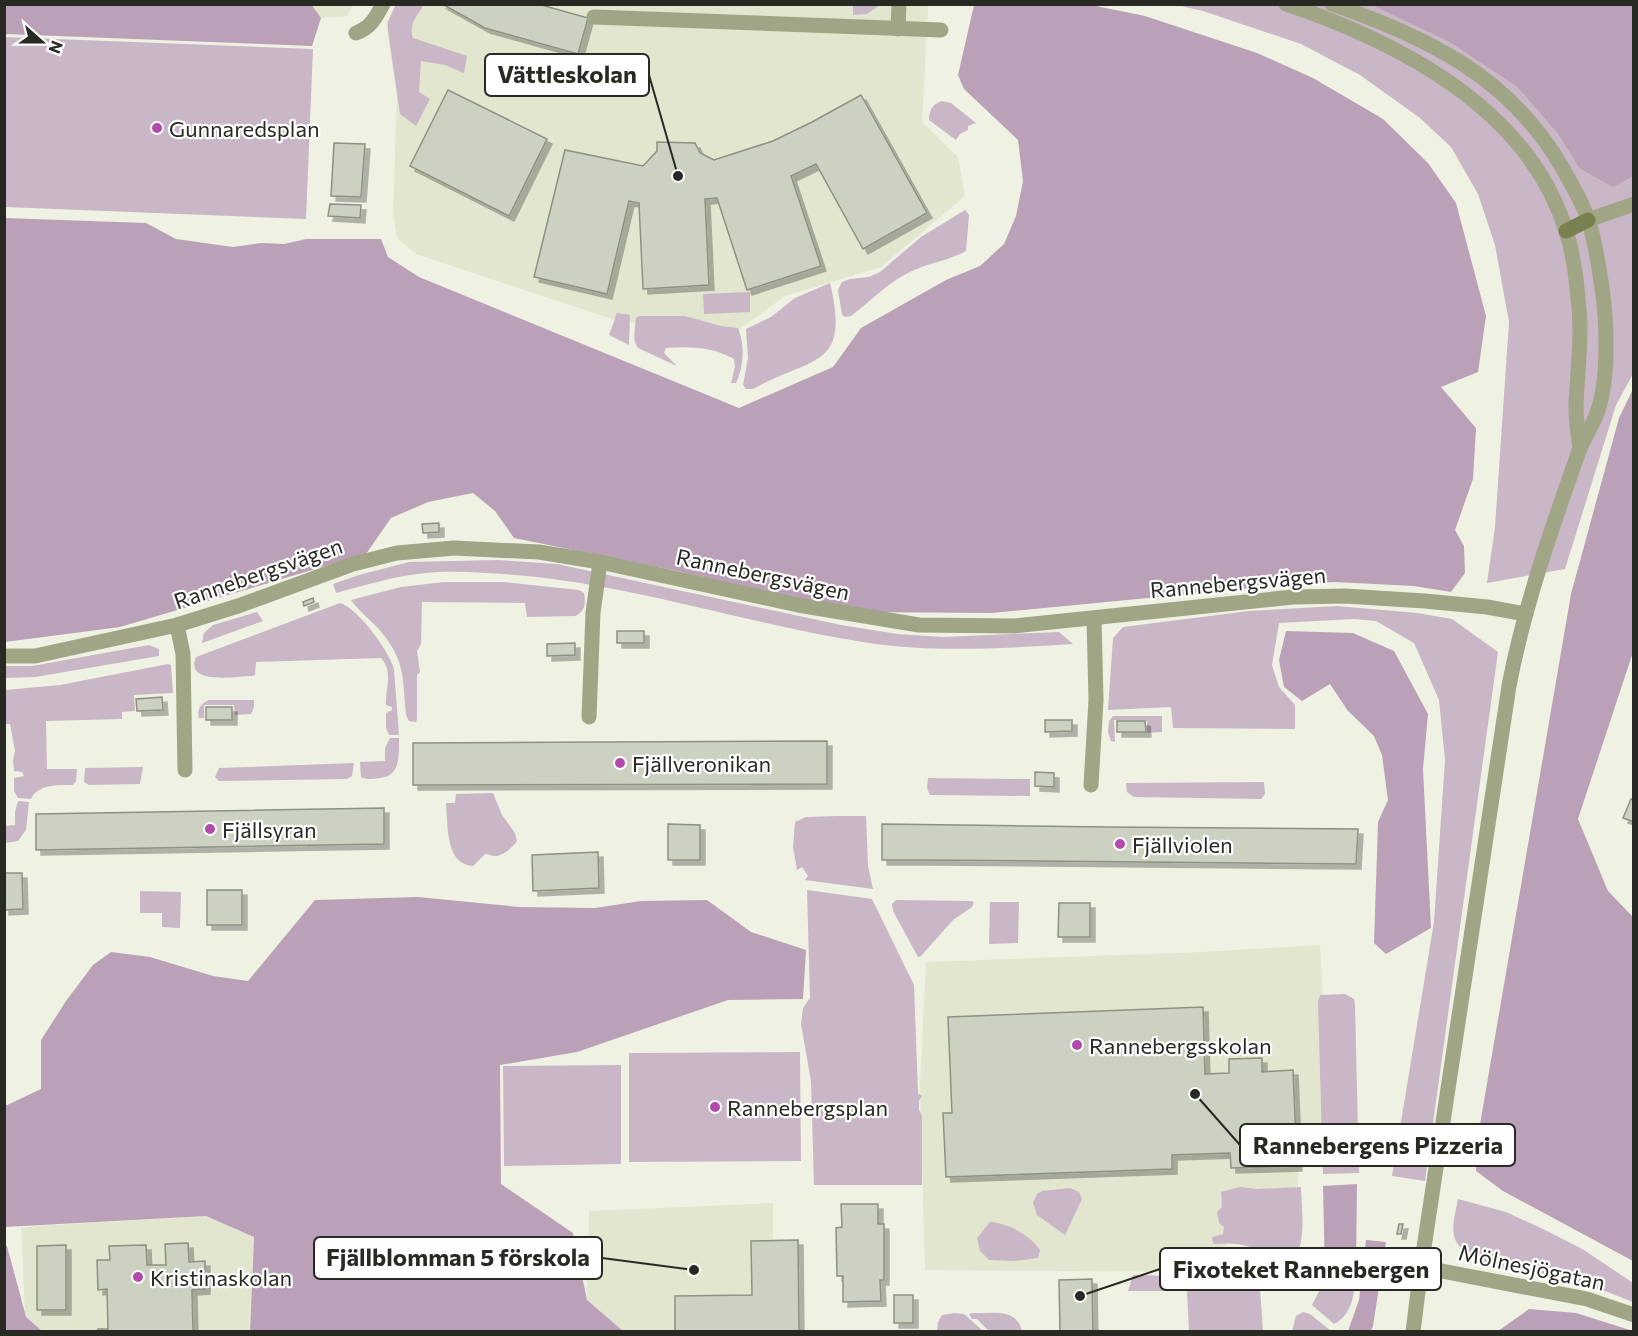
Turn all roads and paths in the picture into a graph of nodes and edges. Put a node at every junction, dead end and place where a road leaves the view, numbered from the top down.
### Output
1 (383, 4) edge
2 (899, 4) edge
3 (1286, 4) edge
4 (1332, 4) edge
5 (594, 17) dead end
6 (898, 29) junction
7 (941, 30) dead end
8 (357, 33) dead end
9 (1634, 204) edge
10 (1588, 220) junction
11 (1566, 231) junction
12 (1580, 448) junction
13 (600, 562) junction
14 (1526, 614) junction
15 (1094, 618) junction
16 (177, 625) junction
17 (4, 656) edge
18 (590, 717) dead end
19 (185, 770) dead end
20 (1091, 785) dead end
21 (1421, 1268) junction
22 (1634, 1315) edge
23 (1413, 1332) edge

1 - 8 street
2 - 6 street
3 - 11 street
4 - 10 street
5 - 6 street
6 - 7 street
9 - 10 street
10 - 11 street
10 - 12 street
11 - 12 street
12 - 14 street
13 - 15 street, Rannebergsvägen
13 - 16 street, Rannebergsvägen
13 - 18 street
14 - 15 street, Rannebergsvägen
14 - 21 street
15 - 20 street
16 - 17 street, Rannebergsvägen
16 - 19 street
21 - 22 street, Mölnesjögatan
21 - 23 street

